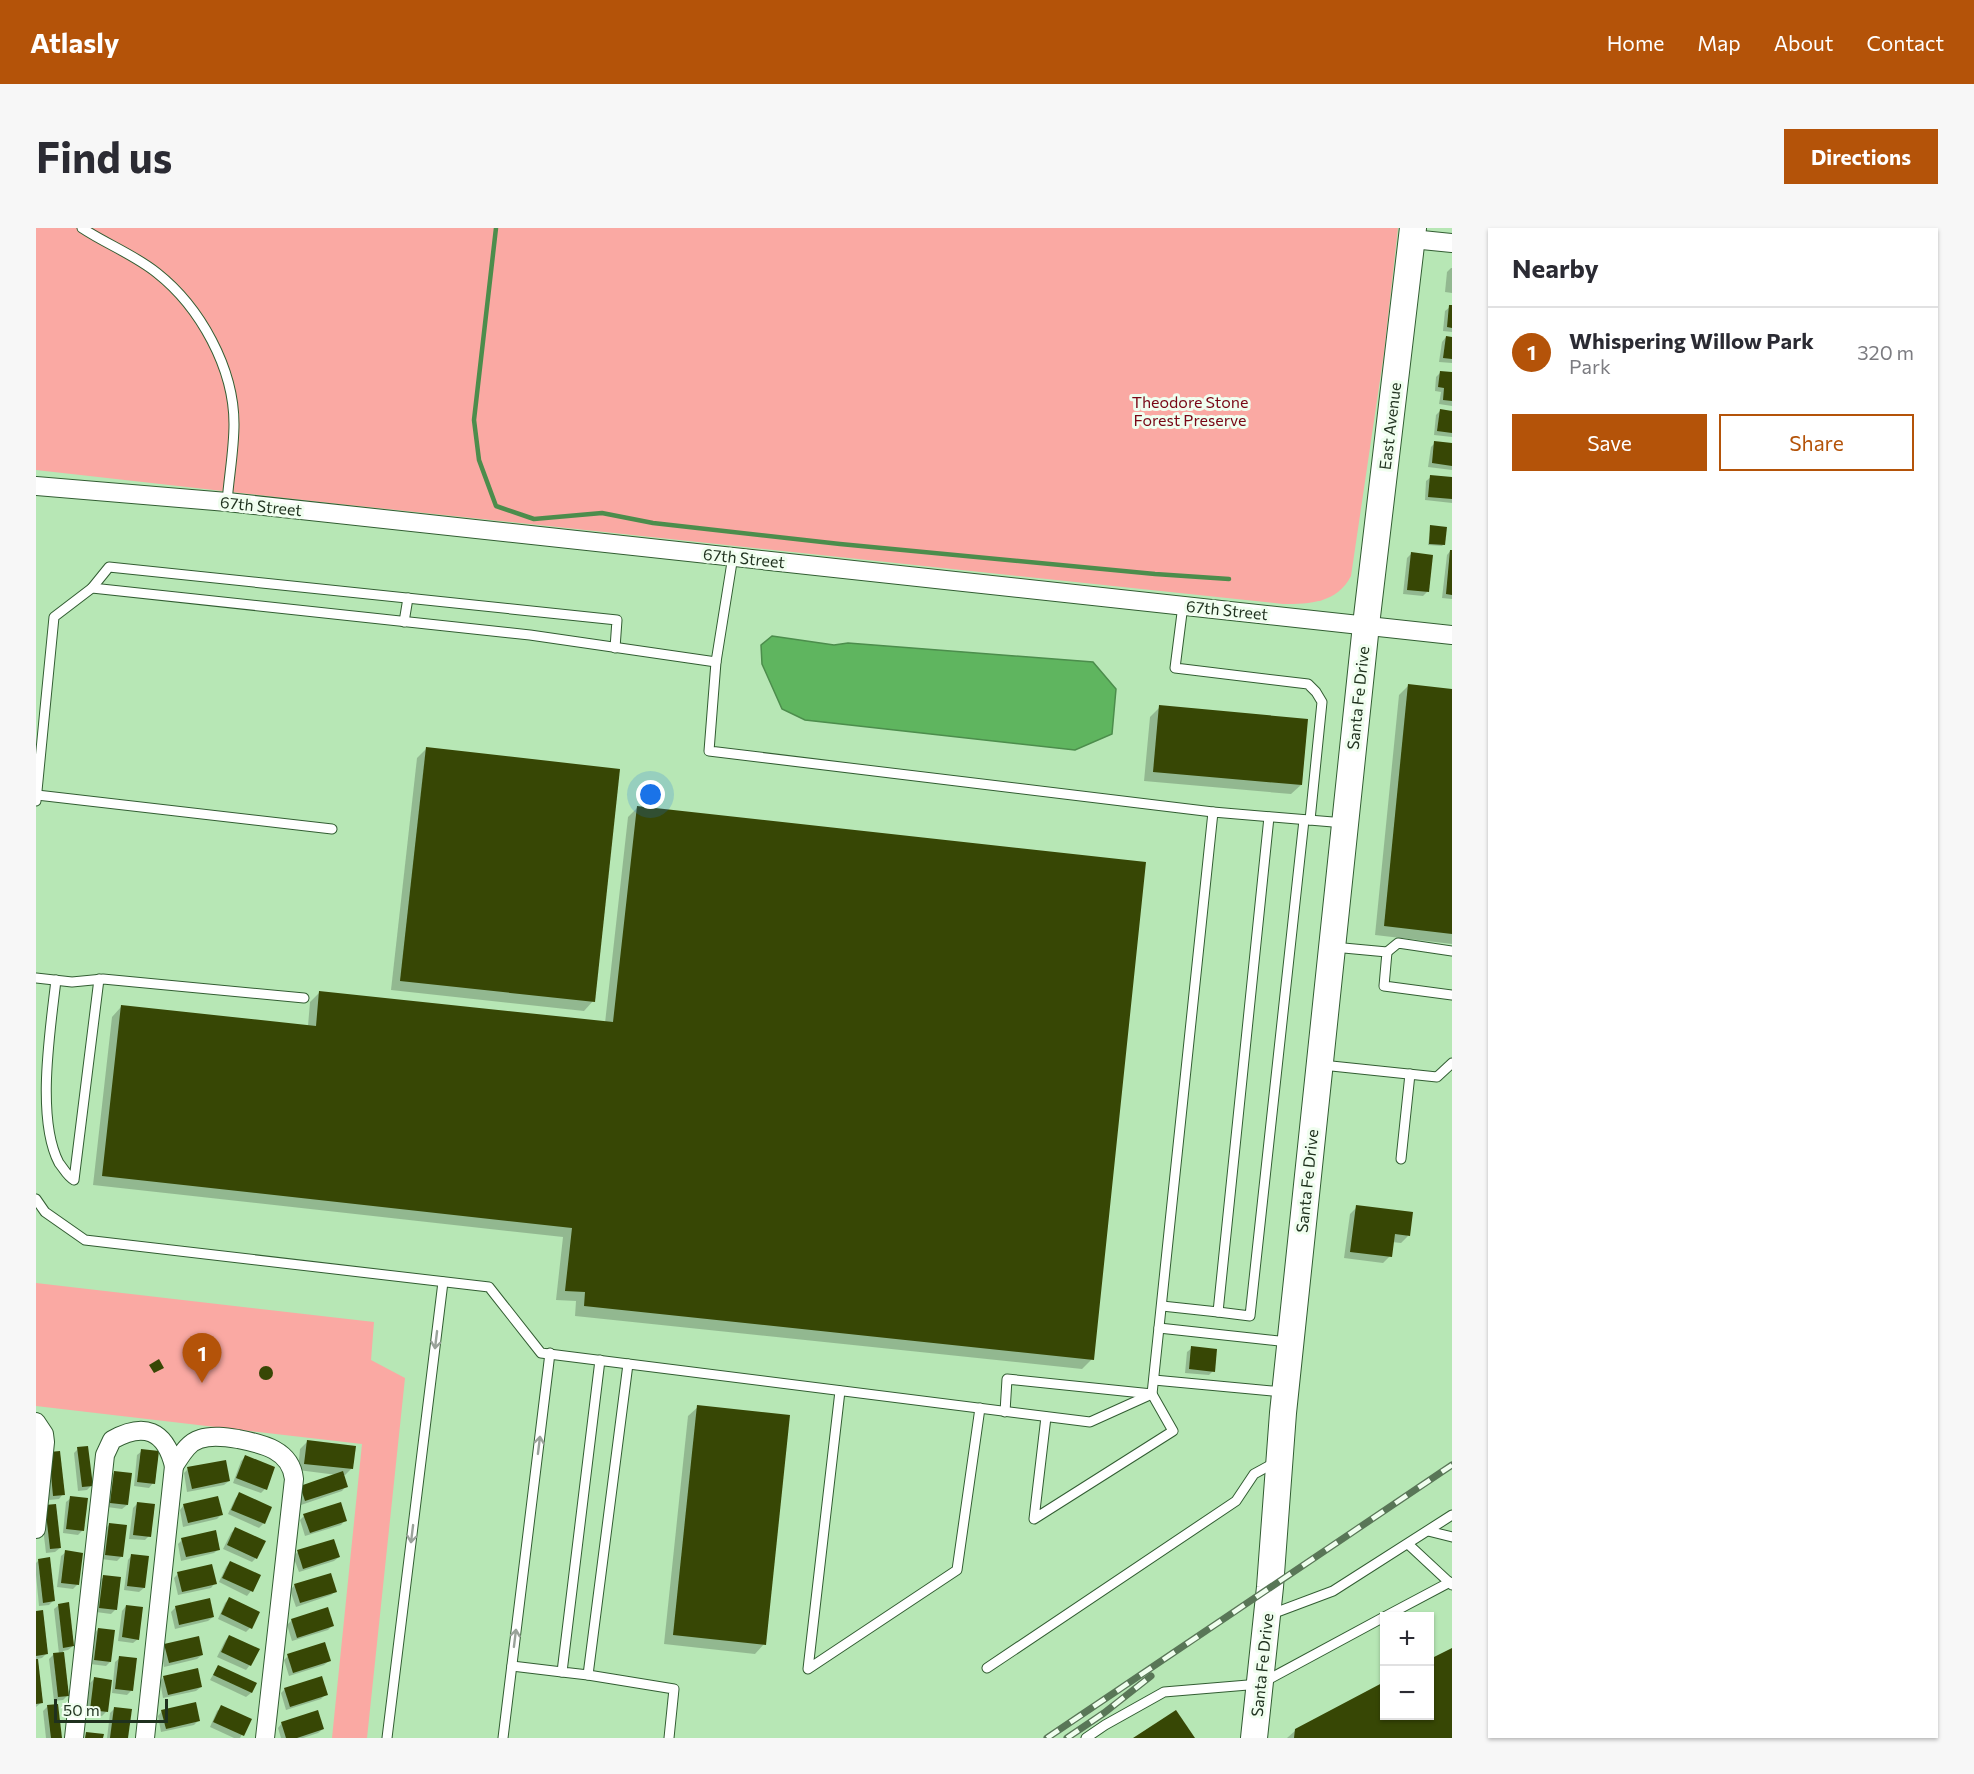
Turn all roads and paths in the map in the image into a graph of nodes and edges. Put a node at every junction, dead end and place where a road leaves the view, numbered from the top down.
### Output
1 (82, 228) edge
2 (1413, 233) edge
3 (1452, 243) edge
4 (36, 486) edge
5 (227, 502) junction
6 (733, 556) junction
7 (92, 588) junction
8 (408, 598) junction
9 (1183, 605) junction
10 (404, 622) junction
11 (1366, 625) junction
12 (1452, 635) edge
13 (615, 648) junction
14 (716, 662) junction
15 (37, 795) edge
16 (36, 801) edge
17 (1214, 812) junction
18 (1269, 817) junction
19 (1307, 820) junction
20 (1345, 823) junction
21 (332, 829) dead end
22 (1332, 947) junction
23 (1452, 951) edge
24 (1387, 952) junction
25 (36, 978) edge
26 (99, 979) junction
27 (56, 980) junction
28 (1452, 995) edge
29 (304, 998) dead end
30 (1452, 1063) edge
31 (1319, 1065) junction
32 (1410, 1074) junction
33 (1401, 1159) dead end
34 (36, 1199) edge
35 (443, 1282) junction
36 (1161, 1306) junction
37 (1218, 1312) junction
38 (1159, 1328) junction
39 (1290, 1343) junction
40 (550, 1353) junction
41 (600, 1360) junction
42 (628, 1364) junction
43 (1154, 1380) junction
44 (840, 1390) junction
45 (1285, 1392) junction
46 (1152, 1394) junction
47 (980, 1408) junction
48 (1005, 1412) junction
49 (1046, 1417) junction
50 (36, 1422) edge
51 (1279, 1460) junction
52 (174, 1466) junction
53 (1452, 1515) edge
54 (36, 1529) edge
55 (1428, 1531) junction
56 (1452, 1537) edge
57 (1408, 1544) junction
58 (1451, 1583) edge
59 (1395, 1612) edge
60 (1267, 1616) junction
61 (1380, 1620) edge
62 (512, 1666) junction
63 (987, 1668) dead end
64 (562, 1672) junction
65 (588, 1675) junction
66 (1260, 1684) junction
67 (74, 1738) edge
68 (145, 1738) edge
69 (265, 1738) edge
70 (387, 1738) edge
71 (503, 1738) edge
72 (669, 1738) edge
73 (1086, 1738) edge
74 (1254, 1738) edge

1 - 5 lane
2 - 3 street
2 - 11 street, East Avenue
4 - 5 street, 67th Street
5 - 6 street, 67th Street
6 - 9 street, 67th Street
6 - 14 lane
7 - 8 lane
7 - 10 lane
7 - 15 lane
8 - 10 lane
8 - 13 lane
9 - 11 street, 67th Street
9 - 19 lane
10 - 13 lane
11 - 12 street, 67th Street
11 - 20 street, Santa Fe Drive
13 - 14 lane
14 - 17 lane
15 - 16 lane
15 - 21 lane
17 - 18 lane
17 - 36 lane
18 - 19 lane
18 - 37 lane
19 - 20 lane
19 - 37 lane
20 - 22 street, Santa Fe Drive
22 - 24 lane
22 - 31 street, Santa Fe Drive
23 - 24 lane
24 - 28 lane
25 - 27 lane
26 - 27 lane
26 - 27 lane
26 - 29 lane
30 - 32 lane
31 - 32 lane
31 - 39 street, Santa Fe Drive
32 - 33 lane
34 - 35 lane
35 - 40 lane
35 -> 70 lane
36 - 37 lane
36 - 38 lane
38 - 39 lane
38 - 43 lane
39 - 45 street, Santa Fe Drive
40 - 41 lane
62 -> 40 lane
41 - 42 lane
41 - 64 lane
42 - 44 lane
42 - 65 lane
43 - 45 lane
43 - 46 lane
44 - 47 lane
44 - 47 lane
45 - 51 street, Santa Fe Drive
46 - 48 lane
46 - 49 lane
46 - 49 lane
47 - 48 lane
48 - 49 lane
50 - 54 street
51 - 60 street, Santa Fe Drive
51 - 63 lane
52 - 67 street
52 - 68 street
52 - 69 street
53 - 55 lane
55 - 56 lane
55 - 57 lane
57 - 58 lane
57 - 60 lane
58 - 59 lane
60 - 66 street, Santa Fe Drive
61 - 66 lane
62 - 64 lane
62 - 71 lane
64 - 65 lane
65 - 72 lane
66 - 73 lane
66 - 74 street, Santa Fe Drive

